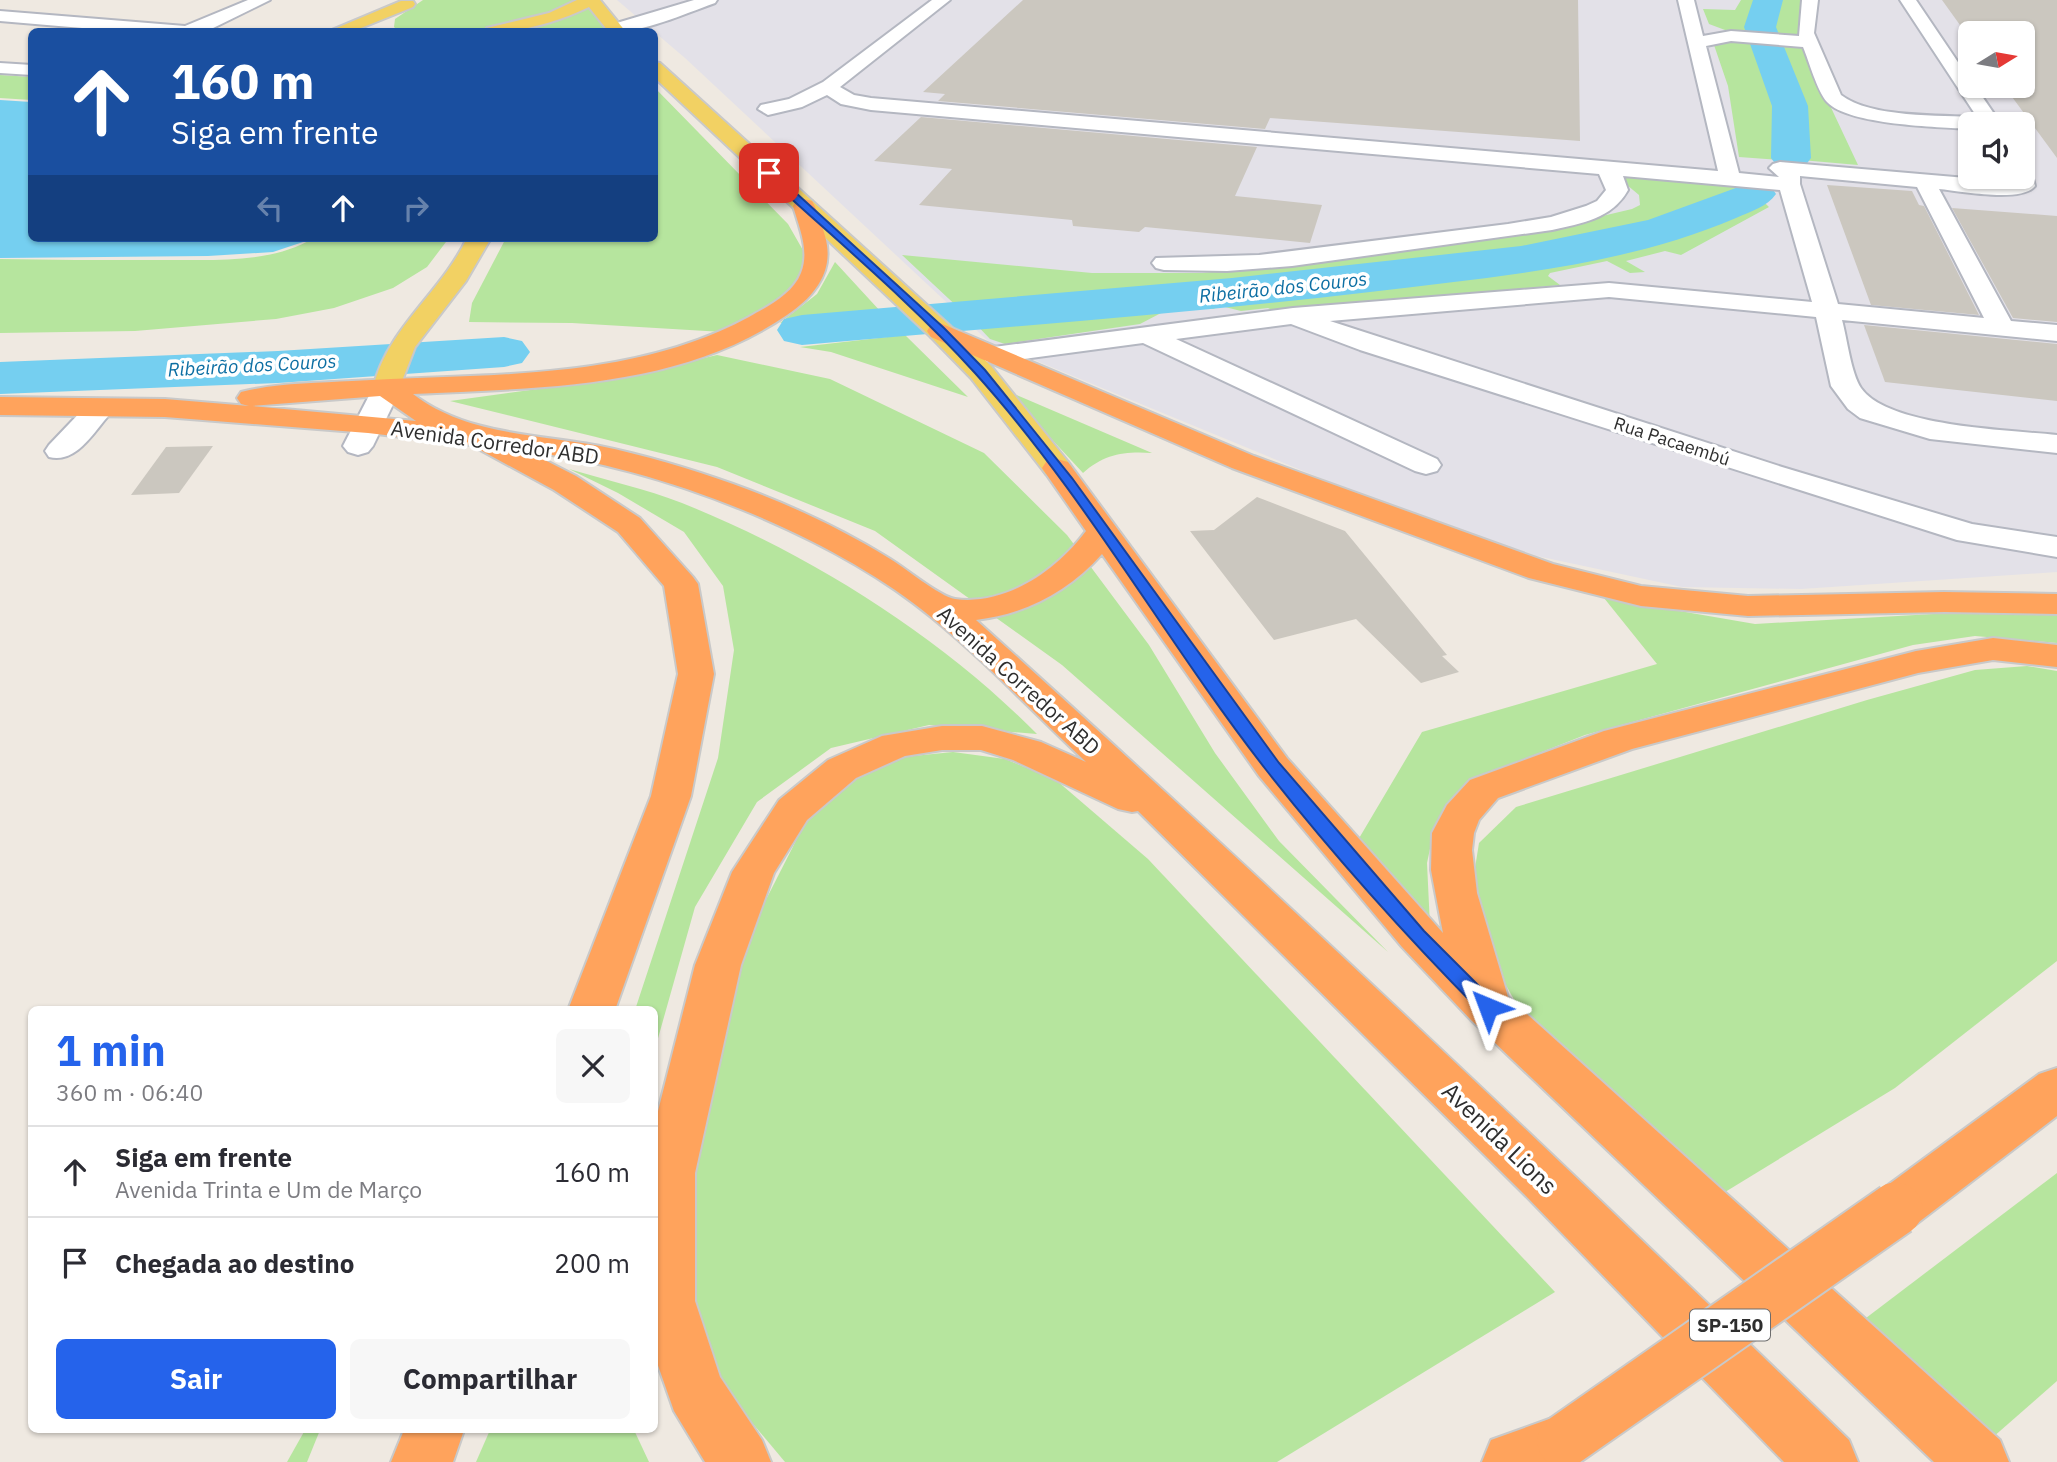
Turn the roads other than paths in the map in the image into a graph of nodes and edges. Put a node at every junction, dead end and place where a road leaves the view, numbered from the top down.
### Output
1 (262, 0) edge
2 (591, 0) edge
3 (709, 0) edge
4 (942, 0) edge
5 (1686, 0) edge
6 (1810, 0) edge
7 (1908, 0) edge
8 (411, 2) edge
9 (85, 6) dead end
10 (0, 16) edge
11 (50, 20) junction
12 (1691, 24) junction
13 (150, 28) edge
14 (194, 28) edge
15 (344, 28) edge
16 (377, 28) edge
17 (510, 28) edge
18 (612, 28) edge
19 (624, 28) edge
20 (12, 33) dead end
21 (1743, 37) junction
22 (1810, 42) junction
23 (1696, 43) junction
24 (0, 68) edge
25 (28, 70) edge
26 (658, 73) edge
27 (830, 86) junction
28 (768, 109) dead end
29 (1983, 112) edge
30 (1958, 121) edge
31 (1577, 166) junction
32 (1605, 168) junction
33 (1728, 171) junction
34 (1790, 176) junction
35 (1925, 182) junction
36 (1958, 185) edge
37 (804, 205) junction
38 (477, 242) edge
39 (1827, 310) junction
40 (1293, 316) junction
41 (937, 328) junction
42 (2002, 328) junction
43 (2057, 333) edge
44 (1146, 335) junction
45 (994, 355) junction
46 (388, 382) junction
47 (0, 406) edge
48 (166, 408) junction
49 (99, 409) junction
50 (363, 435) junction
51 (475, 435) junction
52 (2057, 444) edge
53 (60, 451) dead end
54 (1426, 465) dead end
55 (1057, 468) joint
56 (1103, 531) junction
57 (2057, 547) edge
58 (2057, 604) edge
59 (943, 609) junction
60 (2057, 656) edge
61 (1170, 817) junction
62 (592, 1006) edge
63 (1488, 1007) junction
64 (2057, 1088) edge
65 (433, 1433) edge
66 (1541, 1453) edge
67 (422, 1462) edge
68 (740, 1462) edge
69 (1827, 1462) edge
70 (1978, 1462) edge

1 - 14 street
2 - 17 main road
2 - 18 main road
3 - 19 street
4 - 27 street
5 - 12 street
6 - 22 street
7 - 29 street
8 - 15 main road
8 - 16 main road
9 - 11 street
10 - 11 street
11 - 13 street
11 - 20 street
12 - 21 street
12 - 23 street
21 - 22 street
21 - 23 street
22 - 30 street
23 - 33 street
24 - 25 street
26 - 37 main road
27 - 28 street
27 - 31 street
31 - 32 street
31 - 32 street
32 - 33 street
33 - 34 street
34 - 35 street
34 - 39 street
35 - 36 street
35 - 42 street
37 - 41 main road
37 - 46 highway
38 - 46 main road
39 - 40 street
39 - 42 street
39 - 52 street
40 - 44 street
40 - 57 street, Rua Pacaembú
41 - 45 highway
41 - 55 main road
42 - 43 street
44 - 45 street
44 - 54 street
45 - 58 highway
46 - 48 highway
46 - 50 street
46 - 51 highway
47 - 49 highway, Avenida Corredor ABD
48 - 49 highway, Avenida Corredor ABD
48 - 50 highway, Avenida Corredor ABD
49 - 53 street
50 - 51 highway, Avenida Corredor ABD
51 - 59 highway, Avenida Corredor ABD
51 - 62 highway
55 - 56 highway
56 - 59 highway
56 - 63 highway
59 - 61 highway, Avenida Corredor ABD
60 - 63 highway
61 - 68 highway
61 - 69 highway, Avenida Lions
63 - 70 highway
64 - 66 highway, SP-150, bridge
65 - 67 highway

